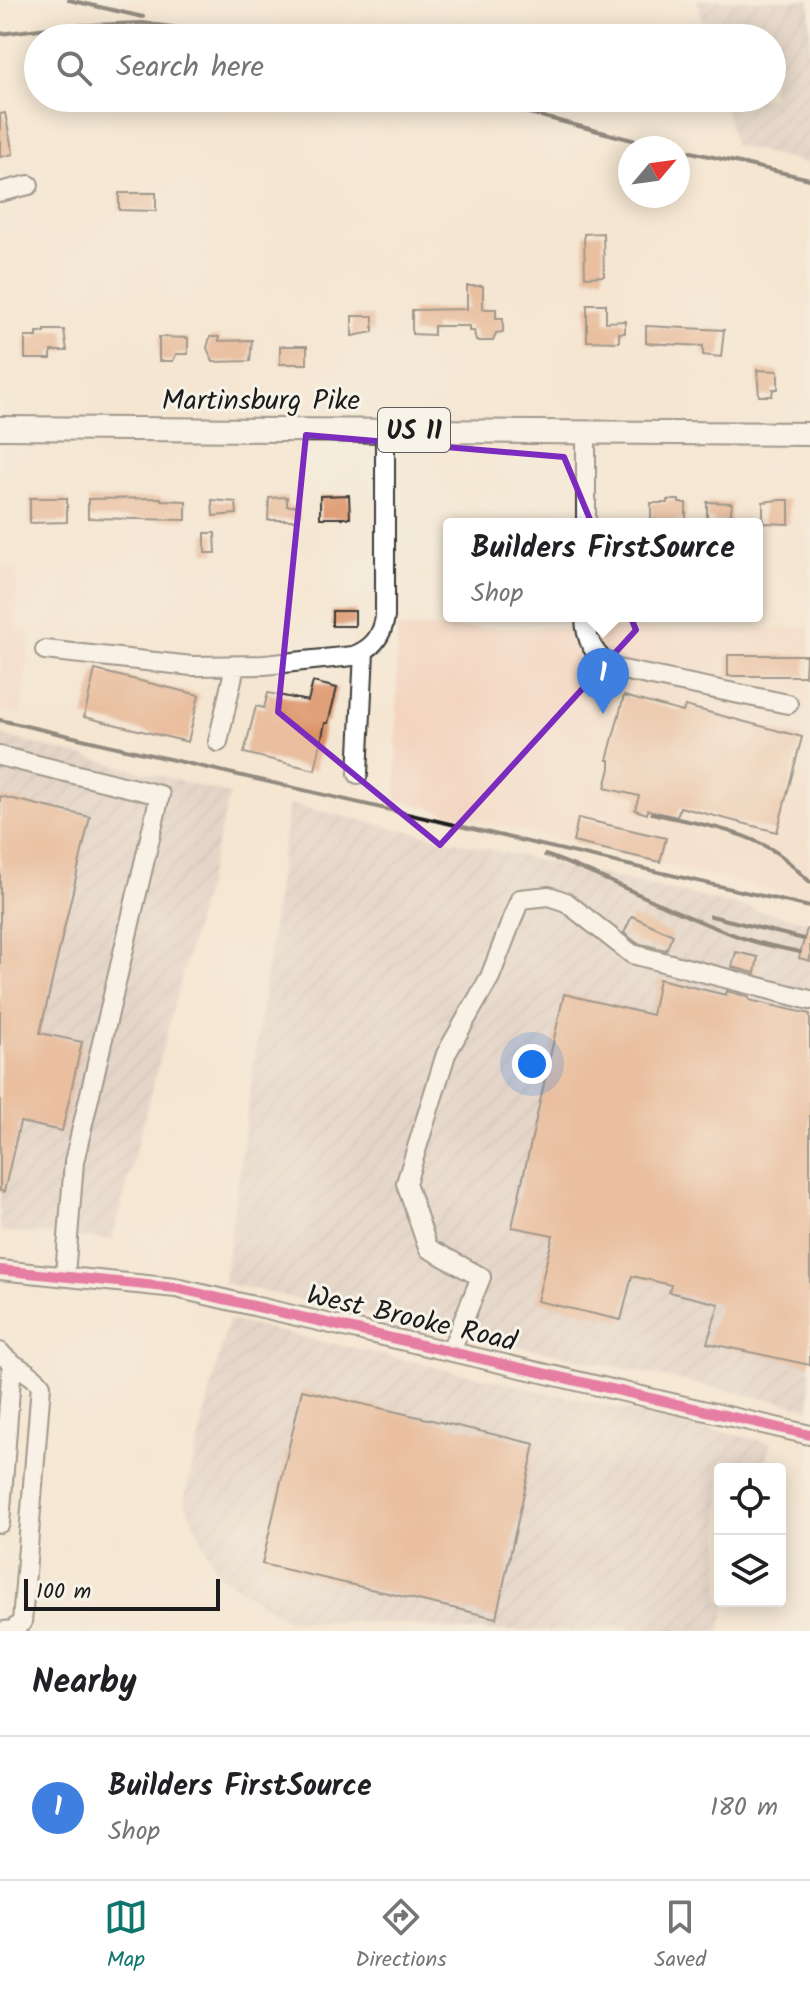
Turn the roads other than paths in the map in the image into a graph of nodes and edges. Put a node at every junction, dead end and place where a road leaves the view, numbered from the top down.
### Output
1 (29, 185) dead end
2 (0, 192) edge
3 (0, 428) edge
4 (385, 430) junction
5 (586, 432) junction
6 (810, 434) edge
7 (586, 518) edge
8 (586, 622) edge
9 (45, 650) dead end
10 (364, 652) junction
11 (235, 666) junction
12 (788, 704) dead end
13 (218, 742) dead end
14 (0, 756) edge
15 (358, 774) dead end
16 (810, 1000) edge
17 (0, 1270) edge
18 (65, 1275) junction
19 (451, 1351) junction
20 (6, 1358) edge
21 (810, 1435) edge
22 (0, 1523) edge
23 (4, 1631) edge

1 - 2 street
3 - 4 main road, Martinsburg Pike / US 11
4 - 5 main road, Martinsburg Pike / US 11
4 - 10 street
5 - 6 main road, Martinsburg Pike / US 11
5 - 7 street
8 - 12 street
9 - 11 street
10 - 11 street
10 - 15 street
11 - 13 street
14 - 18 street
16 - 19 street
17 - 18 street, West Brooke Road
18 - 19 street, West Brooke Road
19 - 21 street, West Brooke Road
20 - 22 street
20 - 23 street

